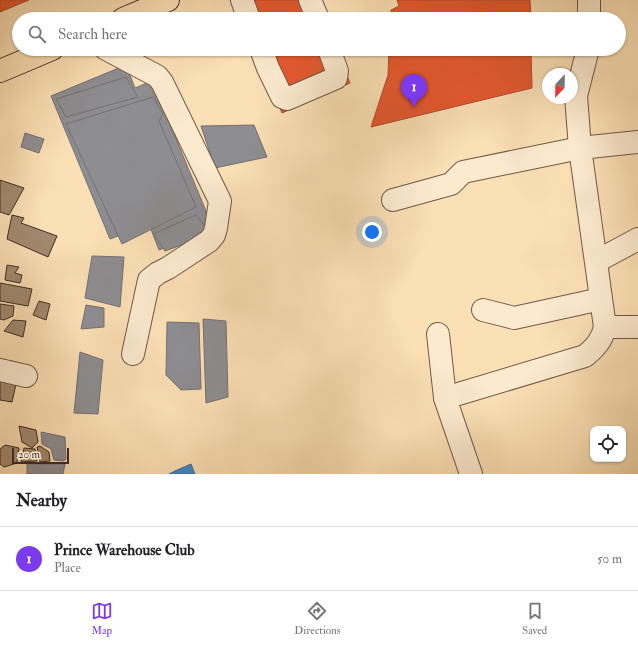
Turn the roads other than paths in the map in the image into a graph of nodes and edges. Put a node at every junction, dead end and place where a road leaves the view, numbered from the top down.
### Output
1 (168, 0) edge
2 (242, 0) edge
3 (310, 0) edge
4 (589, 0) edge
5 (140, 12) edge
6 (246, 12) edge
7 (315, 12) edge
8 (589, 12) edge
9 (35, 56) edge
10 (119, 56) edge
11 (264, 56) edge
12 (332, 56) edge
13 (586, 56) edge
14 (0, 71) edge
15 (638, 142) edge
16 (580, 148) junction
17 (393, 200) dead end
18 (638, 239) edge
19 (596, 261) junction
20 (602, 299) junction
21 (484, 310) dead end
22 (605, 327) junction
23 (638, 327) edge
24 (438, 334) dead end
25 (133, 354) dead end
26 (0, 370) edge
27 (26, 376) dead end
28 (445, 398) junction
29 (471, 474) edge

1 - 5 main road
2 - 6 street
3 - 7 street
4 - 8 street
9 - 14 main road
10 - 25 street
11 - 12 street
13 - 16 street
15 - 16 street
16 - 17 street
16 - 19 street
18 - 19 street
19 - 20 street
20 - 21 street
20 - 22 street
22 - 23 street
22 - 28 street
24 - 28 street
26 - 27 street
28 - 29 street

